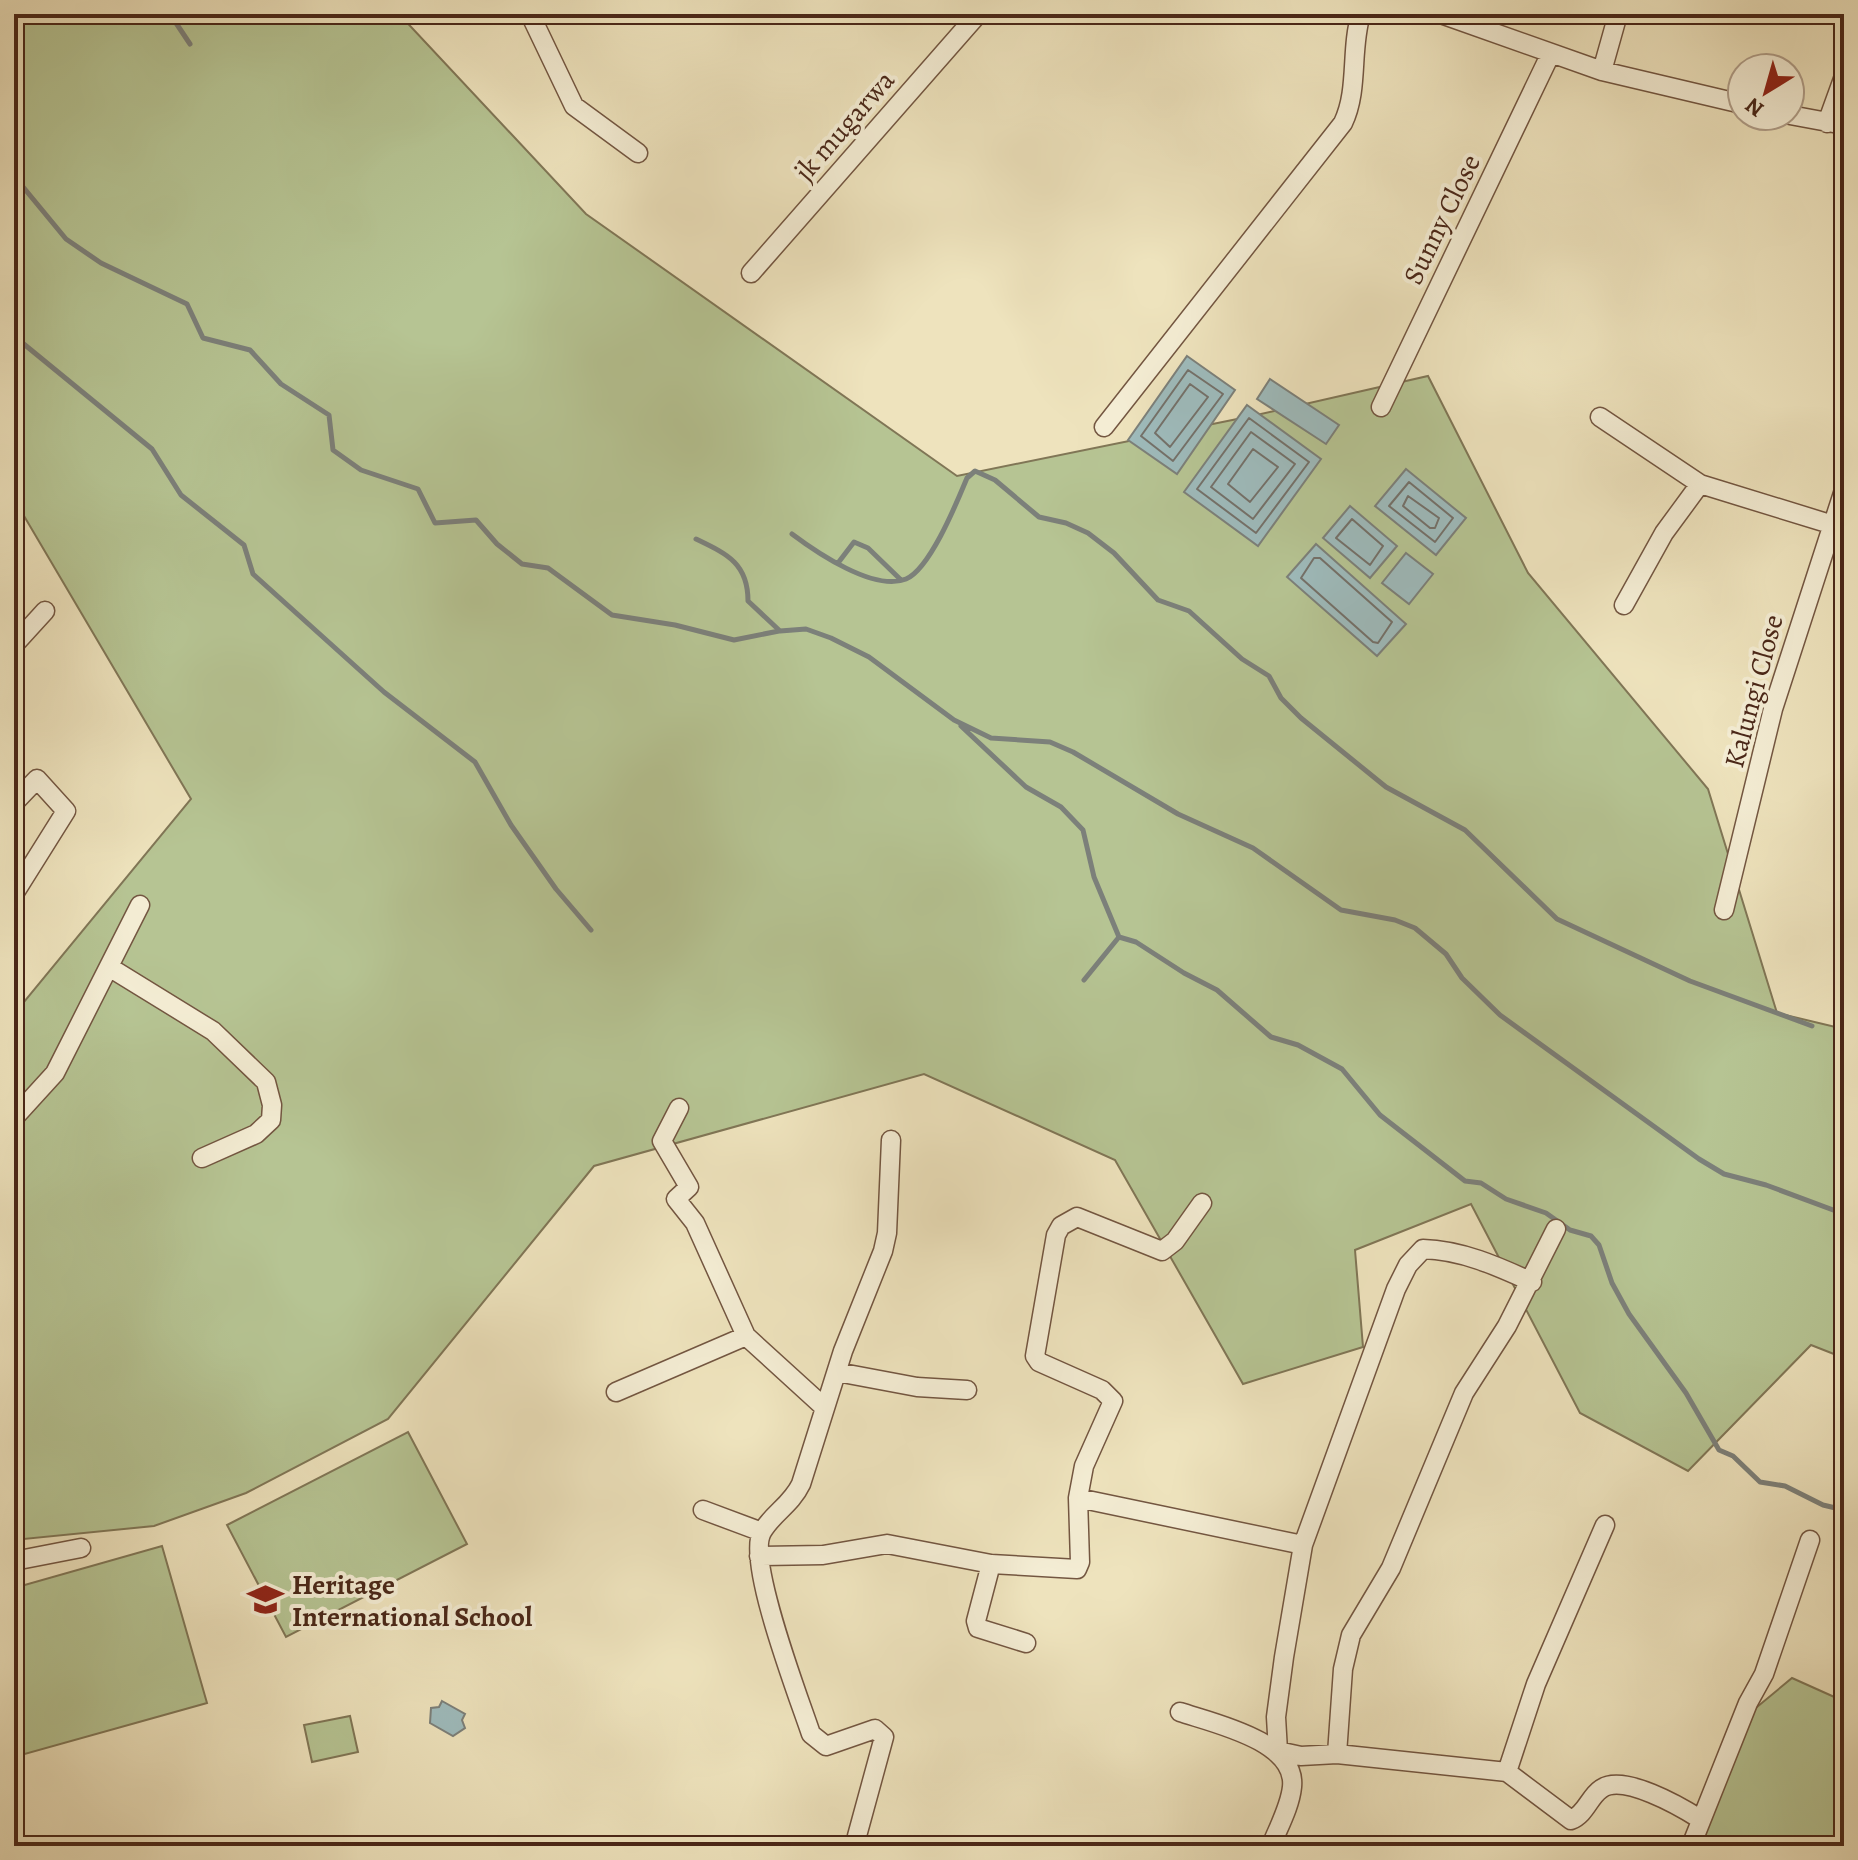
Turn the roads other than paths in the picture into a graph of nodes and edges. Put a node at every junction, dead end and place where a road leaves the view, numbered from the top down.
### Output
1 (530, 14) edge
2 (978, 14) edge
3 (1361, 14) edge
4 (1441, 14) edge
5 (1618, 14) edge
6 (1550, 55) junction
7 (1602, 71) junction
8 (1844, 76) edge
9 (1726, 100) edge
10 (1806, 118) edge
11 (1836, 124) edge
12 (638, 153) dead end
13 (751, 273) dead end
14 (1381, 407) dead end
15 (1600, 417) dead end
16 (1104, 427) dead end
17 (1700, 484) junction
18 (1844, 490) edge
19 (1830, 524) junction
20 (1624, 605) dead end
21 (45, 611) dead end
22 (14, 645) edge
23 (14, 803) edge
24 (14, 894) edge
25 (140, 905) dead end
26 (1724, 910) dead end
27 (109, 967) junction
28 (679, 1108) dead end
29 (14, 1118) edge
30 (891, 1140) dead end
31 (202, 1158) dead end
32 (1202, 1203) dead end
33 (1556, 1229) dead end
34 (1532, 1282) junction
35 (746, 1336) junction
36 (837, 1372) junction
37 (967, 1390) dead end
38 (616, 1392) dead end
39 (825, 1408) junction
40 (1078, 1498) junction
41 (703, 1510) dead end
42 (1605, 1525) dead end
43 (762, 1532) junction
44 (1810, 1540) dead end
45 (1303, 1545) junction
46 (81, 1548) dead end
47 (759, 1556) junction
48 (14, 1561) edge
49 (991, 1564) junction
50 (1026, 1643) dead end
51 (1180, 1712) dead end
52 (1278, 1751) junction
53 (1337, 1754) junction
54 (1507, 1772) junction
55 (1700, 1819) junction
56 (858, 1846) edge
57 (1271, 1846) edge
58 (1691, 1846) edge

1 - 12 street
2 - 13 street, jk mugarwa
3 - 16 street
4 - 6 street
5 - 7 street
6 - 7 street
6 - 14 street, Sunny Close
7 - 9 street
8 - 11 street
10 - 11 street
15 - 17 street
17 - 19 street
17 - 20 street
18 - 19 street, Kalungi Close
19 - 26 street, Kalungi Close
21 - 22 street
23 - 24 street
25 - 27 street
27 - 29 street
27 - 31 street
28 - 35 street
30 - 36 street
32 - 40 street
33 - 34 street
34 - 45 street
34 - 53 street
35 - 38 street
35 - 39 street
36 - 37 street
36 - 39 street
39 - 43 street
40 - 45 street
40 - 49 street
41 - 43 street
42 - 54 street
43 - 47 street
44 - 55 street
45 - 52 street
46 - 48 street
47 - 49 street
47 - 56 street
49 - 50 street
51 - 52 street
52 - 53 street
52 - 57 street
53 - 54 street
54 - 55 street
55 - 58 street

